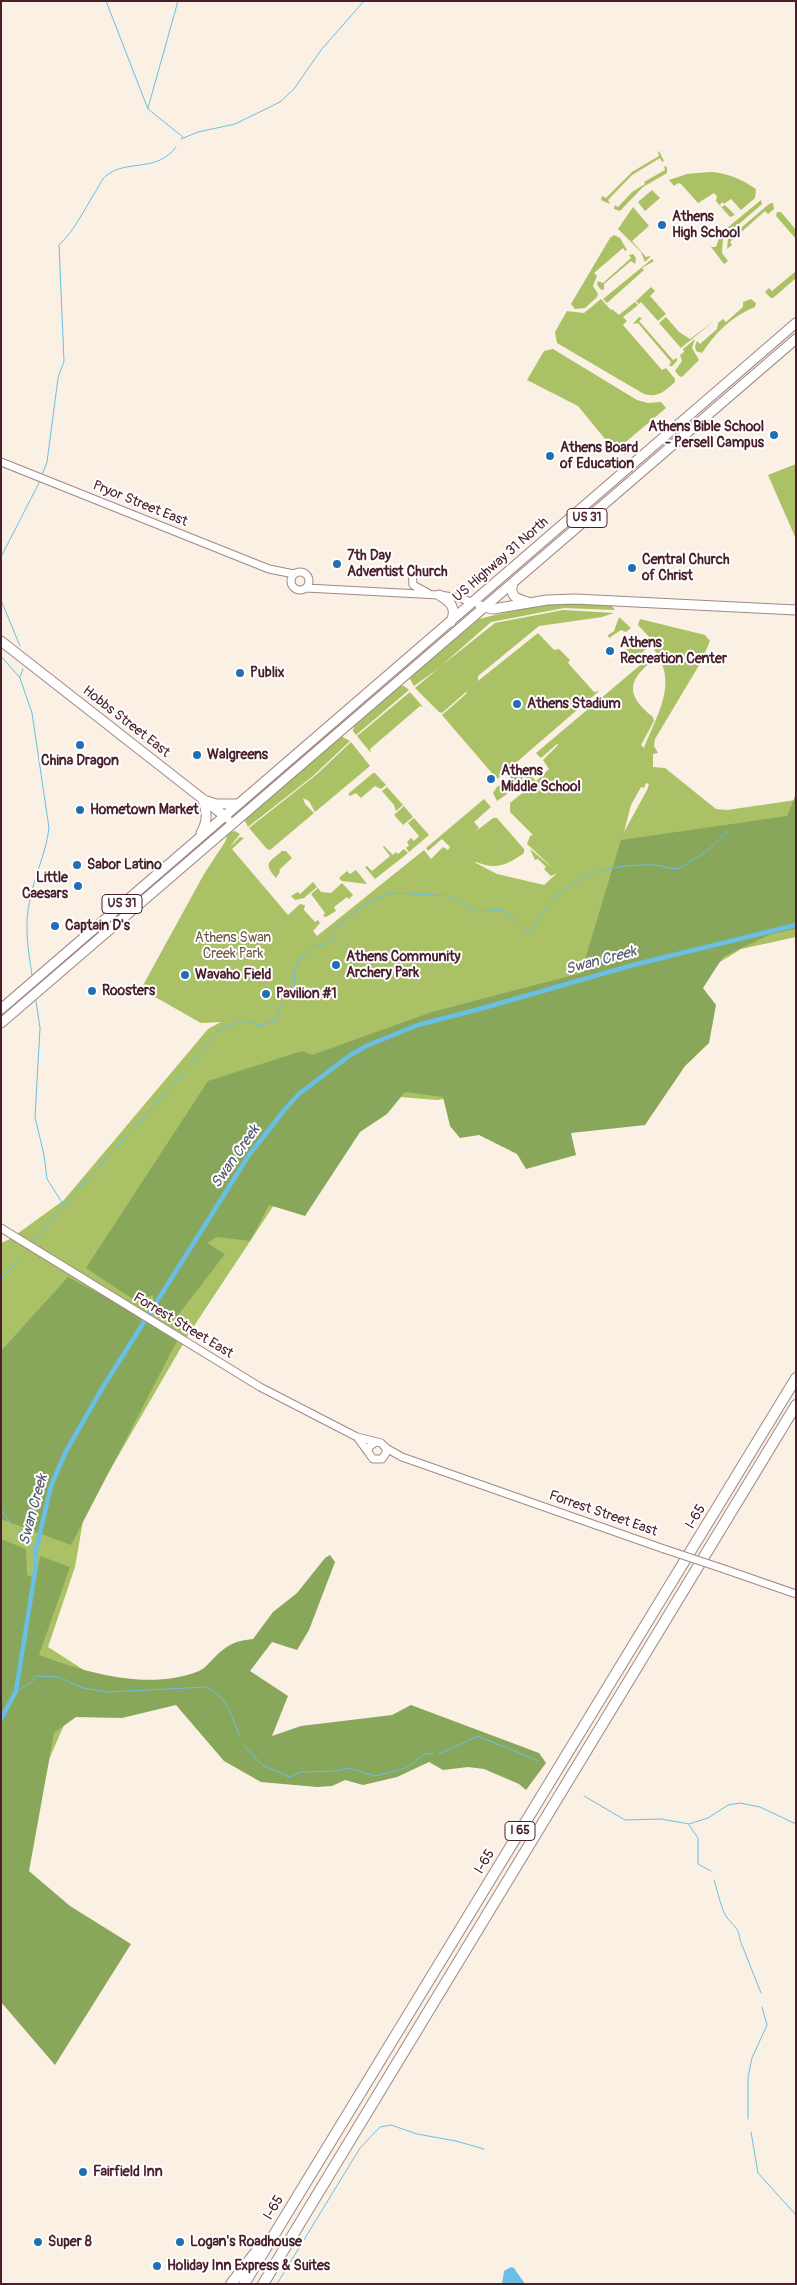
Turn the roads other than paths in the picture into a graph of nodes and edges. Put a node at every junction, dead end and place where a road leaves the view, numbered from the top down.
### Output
1 (796, 323) edge
2 (796, 339) edge
3 (1, 462) edge
4 (269, 569) junction
5 (412, 570) dead end
6 (294, 574) junction
7 (310, 580) junction
8 (512, 583) junction
9 (292, 585) junction
10 (306, 588) junction
11 (334, 589) junction
12 (436, 595) junction
13 (473, 603) junction
14 (534, 603) junction
15 (483, 608) junction
16 (796, 610) edge
17 (451, 622) junction
18 (1, 641) edge
19 (203, 800) junction
20 (238, 804) junction
21 (224, 816) junction
22 (235, 822) junction
23 (197, 840) junction
24 (1, 1009) edge
25 (1, 1023) edge
26 (1, 1228) edge
27 (796, 1378) edge
28 (796, 1405) edge
29 (357, 1437) junction
30 (374, 1443) junction
31 (386, 1448) junction
32 (368, 1452) junction
33 (402, 1457) junction
34 (382, 1459) junction
35 (796, 1594) edge
36 (286, 2213) junction
37 (231, 2284) edge
38 (244, 2284) edge
39 (264, 2284) edge

1 - 13 main road, US Highway 31 North / US 31
2 - 8 main road, US Highway 31 North / US 31
3 - 4 street, Pryor Street East
4 - 6 street, Pryor Street East
4 - 9 street, Pryor Street East
5 - 12 street
6 - 7 street
6 - 9 street
7 - 10 street
7 - 11 street
8 - 14 main road
8 - 15 main road, US Highway 31 North / US 31
9 - 10 street
10 - 11 street
11 - 12 street
12 - 13 street
12 - 17 main road
13 - 15 main road
13 - 17 main road, US Highway 31 North / US 31
14 - 15 main road
14 - 16 main road
15 - 22 main road, US Highway 31 North / US 31
17 - 20 main road, US Highway 31 North / US 31
18 - 19 main road, Hobbs Street East
19 - 20 main road
19 - 21 main road, Hobbs Street East
19 - 23 main road
20 - 21 main road, US Highway 31 North / US 31
21 - 22 main road, Hobbs Street East
21 - 23 main road, US 31
22 - 25 main road, US 31
23 - 24 main road, US 31
26 - 29 street, Forrest Street East
27 - 36 highway, I-65 / I 65
28 - 39 highway, I 65
29 - 30 street, Forrest Street East
29 - 32 street, Forrest Street East
30 - 31 street
30 - 32 street
31 - 33 street, Forrest Street East
31 - 34 street
32 - 34 street
33 - 34 street, Forrest Street East
33 - 35 street, Forrest Street East, bridge
36 - 37 highway
36 - 38 highway, I-65 / I 65

